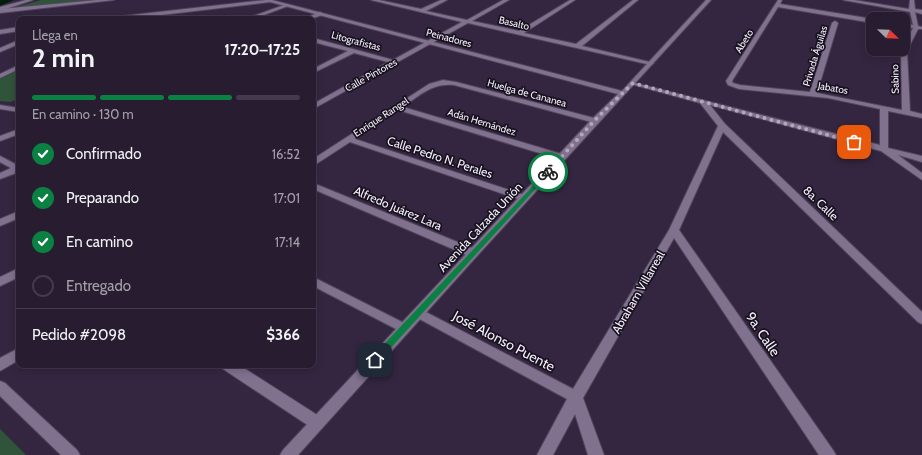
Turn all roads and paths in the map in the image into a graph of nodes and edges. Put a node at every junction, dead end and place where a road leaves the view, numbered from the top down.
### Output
1 (31, 0) edge
2 (112, 0) edge
3 (373, 0) edge
4 (445, 0) edge
5 (507, 0) edge
6 (573, 0) edge
7 (636, 0) edge
8 (709, 0) edge
9 (845, 0) edge
10 (912, 0) edge
11 (271, 1) edge
12 (779, 3) edge
13 (286, 6) junction
14 (0, 10) edge
15 (421, 11) junction
16 (912, 11) junction
17 (922, 12) edge
18 (320, 14) junction
19 (143, 16) edge
20 (257, 16) edge
21 (314, 16) edge
22 (866, 19) edge
23 (468, 21) junction
24 (835, 23) dead end
25 (919, 28) edge
26 (16, 30) edge
27 (0, 32) edge
28 (520, 33) junction
29 (316, 41) edge
30 (429, 42) junction
31 (16, 43) edge
32 (578, 46) junction
33 (0, 50) edge
34 (354, 51) junction
35 (394, 62) junction
36 (651, 63) junction
37 (16, 68) edge
38 (316, 70) edge
39 (0, 76) edge
40 (454, 83) joint
41 (633, 83) junction
42 (740, 88) joint
43 (623, 93) junction
44 (813, 94) junction
45 (16, 103) edge
46 (704, 103) junction
47 (316, 105) edge
48 (2, 107) edge
49 (396, 107) junction
50 (884, 108) junction
51 (16, 109) edge
52 (906, 113) junction
53 (922, 116) edge
54 (594, 121) junction
55 (722, 126) junction
56 (16, 132) edge
57 (0, 139) edge
58 (348, 139) junction
59 (884, 149) junction
60 (562, 157) junction
61 (0, 159) edge
62 (922, 159) edge
63 (316, 161) edge
64 (16, 168) edge
65 (16, 170) edge
66 (0, 176) edge
67 (922, 177) edge
68 (316, 187) edge
69 (524, 198) junction
70 (16, 215) edge
71 (0, 223) edge
72 (674, 230) junction
73 (473, 253) junction
74 (16, 274) edge
75 (0, 282) edge
76 (316, 283) edge
77 (418, 313) junction
78 (922, 319) edge
79 (404, 328) junction
80 (16, 355) edge
81 (0, 365) edge
82 (233, 368) edge
83 (0, 387) edge
84 (576, 397) junction
85 (317, 423) junction
86 (72, 455) edge
87 (288, 455) edge
88 (545, 455) edge
89 (596, 455) edge
90 (828, 455) edge

1 - 14 street
2 - 14 street
3 - 15 street, Basalto
4 - 15 street
5 - 23 street, Calle Pintores
6 - 28 street
7 - 32 street
8 - 36 street, Avenida Calzada Unión
9 - 16 street
10 - 16 street
11 - 13 street, Peinadores
11 - 19 street
12 - 22 street
12 - 42 street, Abeto
13 - 18 street, Peinadores
13 - 20 street
15 - 23 street, Basalto
16 - 17 street
16 - 25 street
18 - 21 street
18 - 30 street, Peinadores
23 - 28 street, Basalto
23 - 30 street, Calle Pintores
24 - 44 street, Privada Águilas
25 - 52 street, Sabino
26 - 27 street
28 - 32 street, Basalto
29 - 34 street, Litografistas
30 - 35 street, Calle Pintores
30 - 43 street, Peinadores
31 - 33 street
32 - 36 street, Basalto
34 - 35 street, Litografistas
34 - 38 street
35 - 47 street, Calle Pintores
36 - 41 street, Avenida Calzada Unión
37 - 39 street
40 - 49 street, Enrique Rangel
40 - 54 street, Huelga de Cananea
41 - 43 street, Avenida Calzada Unión
41 - 46 street
42 - 44 street, Jabatos
43 - 54 street, Avenida Calzada Unión
44 - 50 street, Jabatos
45 - 48 street
46 - 55 street, 8a. Calle
46 - 59 street
48 - 51 street
49 - 58 street, Enrique Rangel
49 - 60 street, Adán Hernández
50 - 52 street, Jabatos
50 - 59 street
52 - 53 street, Jabatos
54 - 60 street, Avenida Calzada Unión
55 - 72 street, Abraham Villarreal
55 - 78 street, 8a. Calle
56 - 57 street
58 - 63 street, Enrique Rangel
58 - 69 street, Calle Pedro N. Perales
59 - 62 street
59 - 67 street
60 - 69 street, Avenida Calzada Unión
61 - 64 street
65 - 66 street
68 - 73 street, Alfredo Juárez Lara
69 - 73 street, Avenida Calzada Unión
70 - 71 street
72 - 84 street, Abraham Villarreal
72 - 90 street, 9a. Calle
73 - 77 street, Avenida Calzada Unión
74 - 75 street
76 - 79 street
77 - 79 street, Avenida Calzada Unión
77 - 84 street, José Alonso Puente
79 - 85 street, Avenida Calzada Unión
80 - 81 street
82 - 85 street
83 - 86 street
84 - 88 street, Abraham Villarreal
84 - 89 street
85 - 87 street, Avenida Calzada Unión

